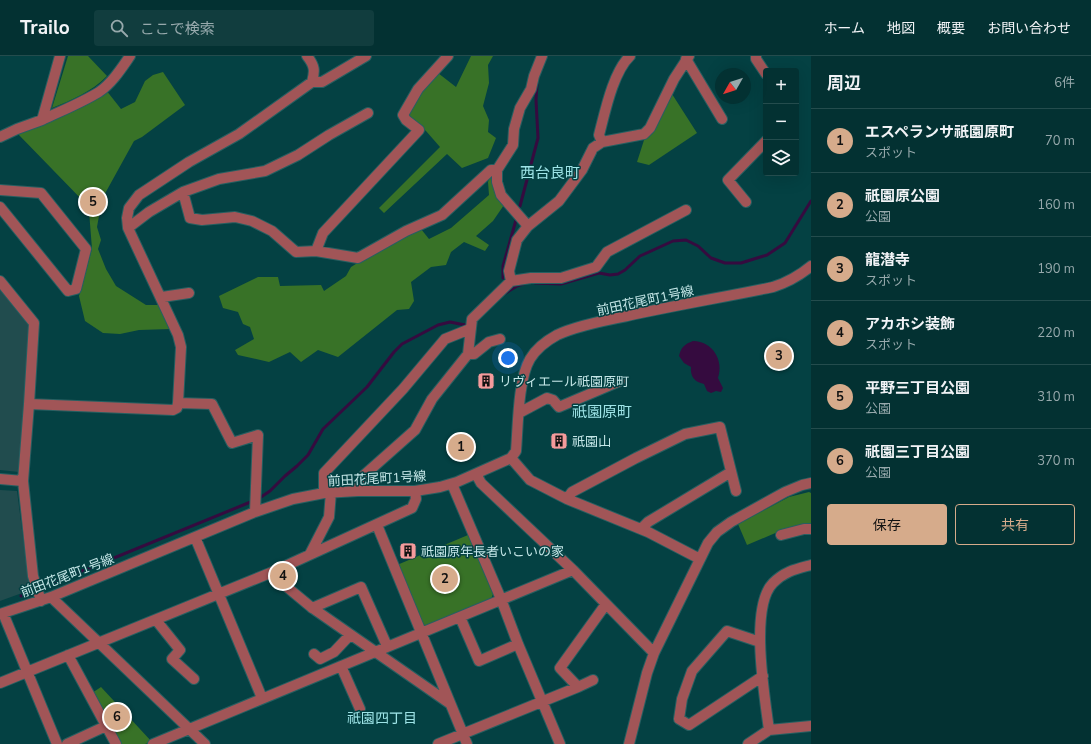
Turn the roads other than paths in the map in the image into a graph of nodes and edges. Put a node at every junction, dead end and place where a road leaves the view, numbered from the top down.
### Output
1 (60, 56) edge
2 (130, 56) edge
3 (307, 56) edge
4 (366, 56) edge
5 (448, 56) edge
6 (542, 56) edge
7 (630, 56) edge
8 (756, 56) edge
9 (688, 58) edge
10 (763, 70) edge
11 (312, 82) junction
12 (368, 113) dead end
13 (722, 119) dead end
14 (42, 120) junction
15 (0, 137) edge
16 (602, 142) junction
17 (763, 144) edge
18 (497, 170) junction
19 (0, 190) edge
20 (183, 192) junction
21 (746, 202) dead end
22 (0, 207) edge
23 (686, 210) dead end
24 (528, 226) junction
25 (128, 228) junction
26 (316, 251) junction
27 (811, 266) edge
28 (0, 281) edge
29 (511, 281) junction
30 (189, 293) dead end
31 (162, 297) junction
32 (471, 325) junction
33 (500, 339) dead end
34 (468, 354) junction
35 (620, 381) dead end
36 (178, 403) junction
37 (29, 404) junction
38 (520, 413) junction
39 (511, 458) junction
40 (731, 472) junction
41 (476, 474) junction
42 (0, 479) edge
43 (23, 481) junction
44 (811, 483) edge
45 (452, 484) junction
46 (358, 491) junction
47 (415, 491) junction
48 (736, 491) dead end
49 (328, 492) junction
50 (567, 499) junction
51 (255, 504) junction
52 (376, 525) junction
53 (641, 529) junction
54 (811, 529) edge
55 (781, 535) dead end
56 (195, 537) junction
57 (310, 554) junction
58 (700, 559) junction
59 (811, 565) edge
60 (573, 570) junction
61 (270, 573) junction
62 (38, 593) junction
63 (218, 594) junction
64 (51, 597) junction
65 (502, 599) junction
66 (606, 604) junction
67 (312, 608) junction
68 (2, 613) edge
69 (460, 617) junction
70 (156, 620) junction
71 (421, 632) junction
72 (350, 635) junction
73 (760, 642) junction
74 (99, 643) junction
75 (518, 644) junction
76 (386, 646) junction
77 (374, 652) junction
78 (654, 653) junction
79 (314, 654) dead end
80 (68, 655) junction
81 (342, 666) junction
82 (27, 671) junction
83 (763, 676) junction
84 (194, 679) dead end
85 (593, 680) dead end
86 (0, 683) edge
87 (578, 687) junction
88 (262, 698) junction
89 (543, 702) junction
90 (449, 703) junction
91 (360, 709) dead end
92 (106, 726) junction
93 (811, 726) edge
94 (189, 729) junction
95 (769, 730) junction
96 (463, 733) junction
97 (57, 744) edge
98 (67, 744) edge
99 (116, 744) edge
100 (152, 744) edge
101 (205, 744) edge
102 (438, 744) edge
103 (467, 744) edge
104 (560, 744) edge
105 (629, 744) edge
106 (748, 744) edge

1 - 14 street
2 - 14 street
3 - 11 street
4 - 11 street
5 - 26 street
6 - 18 street
7 - 16 street
8 - 10 street
9 - 13 street
9 - 16 street
11 - 25 street
12 - 20 street
14 - 15 street
16 - 24 street
17 - 21 street
18 - 24 street
18 - 26 street
19 - 22 street
20 - 25 street
20 - 26 street
23 - 29 street
24 - 29 street
25 - 31 street
27 - 38 street, 前田花尾町1号線
28 - 37 street
29 - 32 street
30 - 31 street
31 - 36 street
32 - 34 street
32 - 49 street
33 - 34 street
34 - 46 street
35 - 38 street
36 - 37 street
36 - 51 street
37 - 43 street
38 - 39 street, 前田花尾町1号線
39 - 41 street, 前田花尾町1号線
39 - 50 street
40 - 48 street
40 - 50 street
40 - 53 street
41 - 45 street, 前田花尾町1号線
41 - 60 street
42 - 43 street
43 - 62 street
44 - 58 street
45 - 47 street, 前田花尾町1号線
45 - 65 street
46 - 47 street, 前田花尾町1号線
46 - 49 street, 前田花尾町1号線
47 - 52 street
49 - 51 street, 前田花尾町1号線
49 - 57 street
50 - 53 street
51 - 56 street, 前田花尾町1号線
52 - 57 street
52 - 71 street
53 - 58 street
54 - 55 street
56 - 63 street
56 - 64 street, 前田花尾町1号線
57 - 61 street
58 - 78 street
59 - 73 street
60 - 65 street
60 - 66 street
61 - 63 street
61 - 67 street
62 - 64 street, 前田花尾町1号線
62 - 68 street, 前田花尾町1号線
63 - 70 street
63 - 88 street
64 - 74 street
65 - 69 street
65 - 75 street
66 - 78 street
66 - 87 street
67 - 72 street
67 - 76 street
68 - 82 street
69 - 71 street
69 - 75 street
70 - 74 street
70 - 84 street
71 - 76 street
71 - 90 street
72 - 77 street
72 - 79 street
73 - 83 street
73 - 83 street
74 - 80 street
74 - 94 street
75 - 89 street
76 - 77 street
77 - 81 street
77 - 90 street
78 - 105 street
80 - 82 street
80 - 92 street
81 - 88 street
81 - 91 street
82 - 86 street
82 - 97 street
83 - 95 street
85 - 87 street
87 - 89 street
88 - 94 street
89 - 96 street
89 - 104 street
90 - 96 street
92 - 98 street
92 - 99 street
93 - 95 street
94 - 100 street
94 - 101 street
95 - 106 street
96 - 102 street
96 - 103 street

